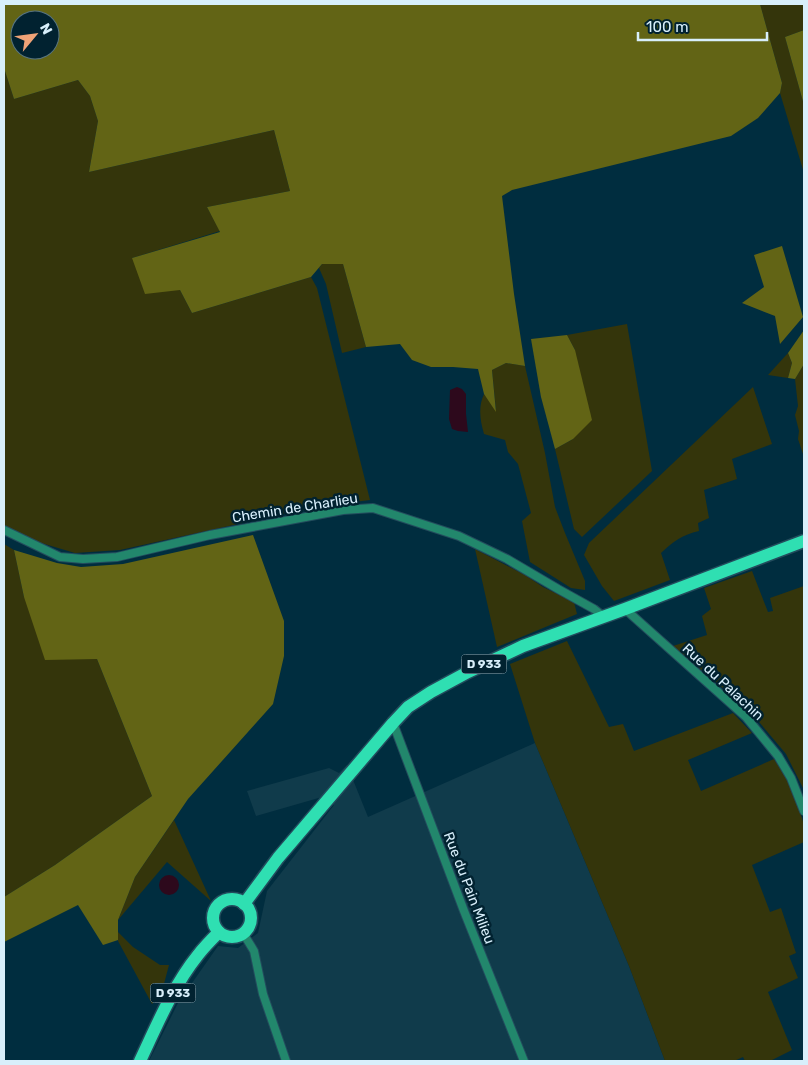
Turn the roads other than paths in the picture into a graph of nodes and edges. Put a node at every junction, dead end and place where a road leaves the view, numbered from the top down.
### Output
1 (4, 530) edge
2 (804, 541) edge
3 (625, 610) junction
4 (604, 617) junction
5 (393, 723) junction
6 (804, 811) edge
7 (244, 904) junction
8 (219, 932) junction
9 (243, 933) junction
10 (140, 1061) edge
11 (286, 1061) edge
12 (524, 1061) edge

1 - 4 street, Chemin de Charlieu
2 - 3 main road, D 933
3 - 4 main road, D 933
3 - 6 street, Rue du Palachin
4 - 5 main road, D 933
5 - 7 main road, D 933
5 - 12 street, Rue du Pain Milieu
7 - 8 main road
7 - 9 main road
8 - 9 main road
8 - 10 main road, D 933
9 - 11 street

